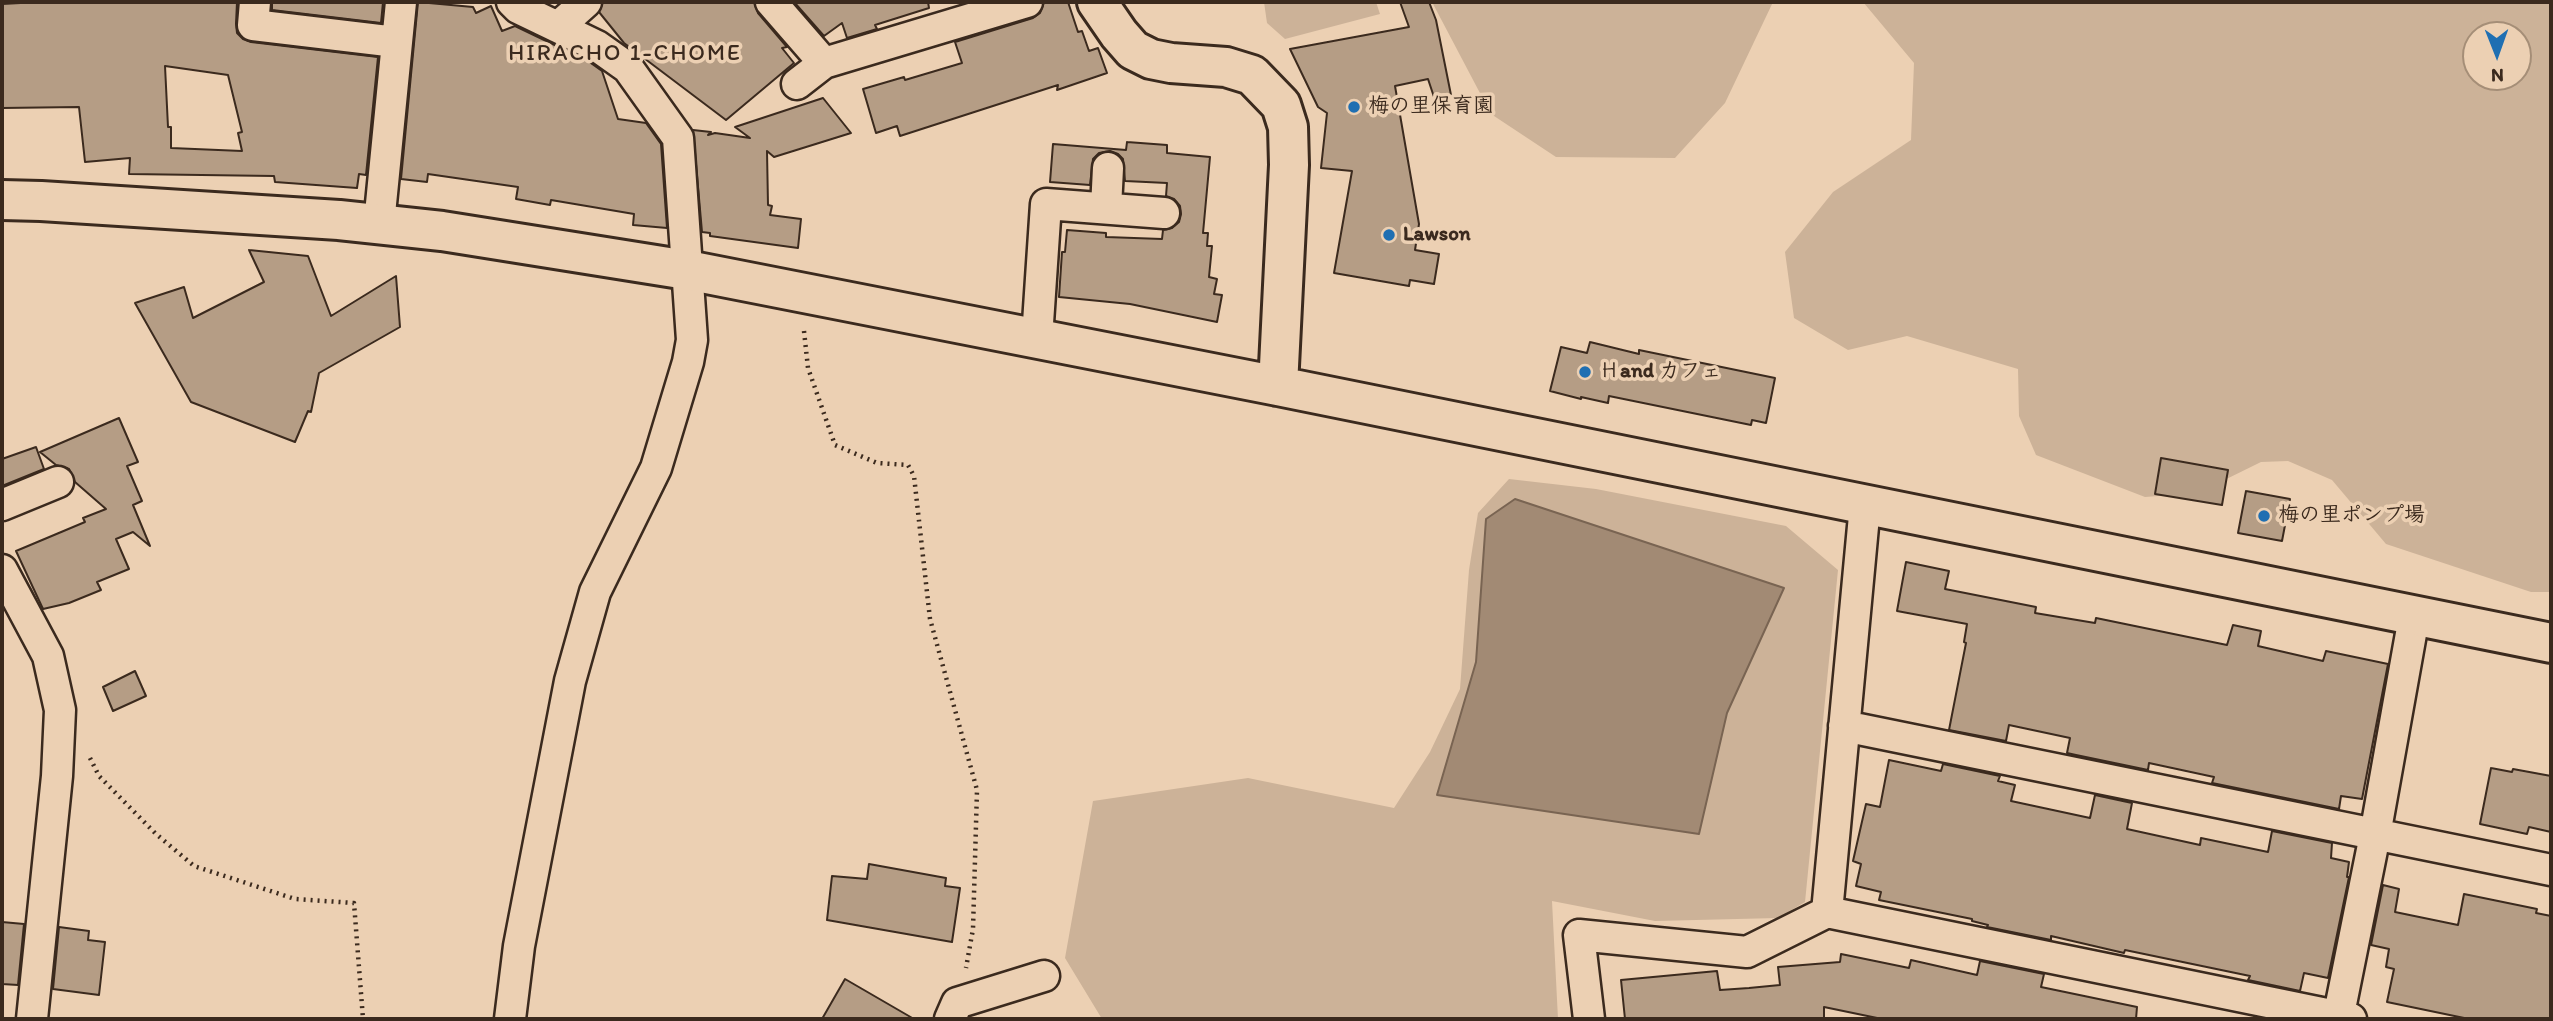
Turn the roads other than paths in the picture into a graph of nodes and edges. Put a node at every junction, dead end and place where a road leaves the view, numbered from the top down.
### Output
1 (254, 2) edge
2 (401, 2) edge
3 (512, 2) edge
4 (586, 2) edge
5 (772, 2) edge
6 (1027, 2) edge
7 (1097, 2) edge
8 (558, 27) junction
9 (396, 42) junction
10 (824, 63) junction
11 (797, 84) dead end
12 (1108, 169) dead end
13 (2, 200) edge
14 (1106, 208) junction
15 (1164, 213) dead end
16 (379, 224) junction
17 (687, 270) junction
18 (1037, 338) junction
19 (1278, 386) junction
20 (58, 482) dead end
21 (2, 505) edge
22 (1865, 505) junction
23 (2, 570) edge
24 (2414, 617) junction
25 (2551, 643) edge
26 (1844, 726) junction
27 (2375, 835) junction
28 (2551, 870) edge
29 (1827, 912) junction
30 (1044, 976) dead end
31 (953, 1011) edge
32 (2342, 1018) edge
33 (32, 1019) edge
34 (510, 1019) edge
35 (1589, 1019) edge

1 - 9 street
2 - 9 street
3 - 8 street
4 - 8 street
5 - 10 street
6 - 10 street
7 - 19 street
8 - 17 street
9 - 16 street
10 - 11 street
12 - 14 street
13 - 16 street
14 - 15 street
14 - 18 street
16 - 17 street
17 - 18 street
17 - 34 street
18 - 19 street
19 - 22 street
20 - 21 street
22 - 24 street
22 - 26 street
23 - 33 street
24 - 25 street
24 - 27 street
26 - 27 street
26 - 29 street
27 - 28 street
27 - 32 street
29 - 32 street
29 - 35 street
30 - 31 street

